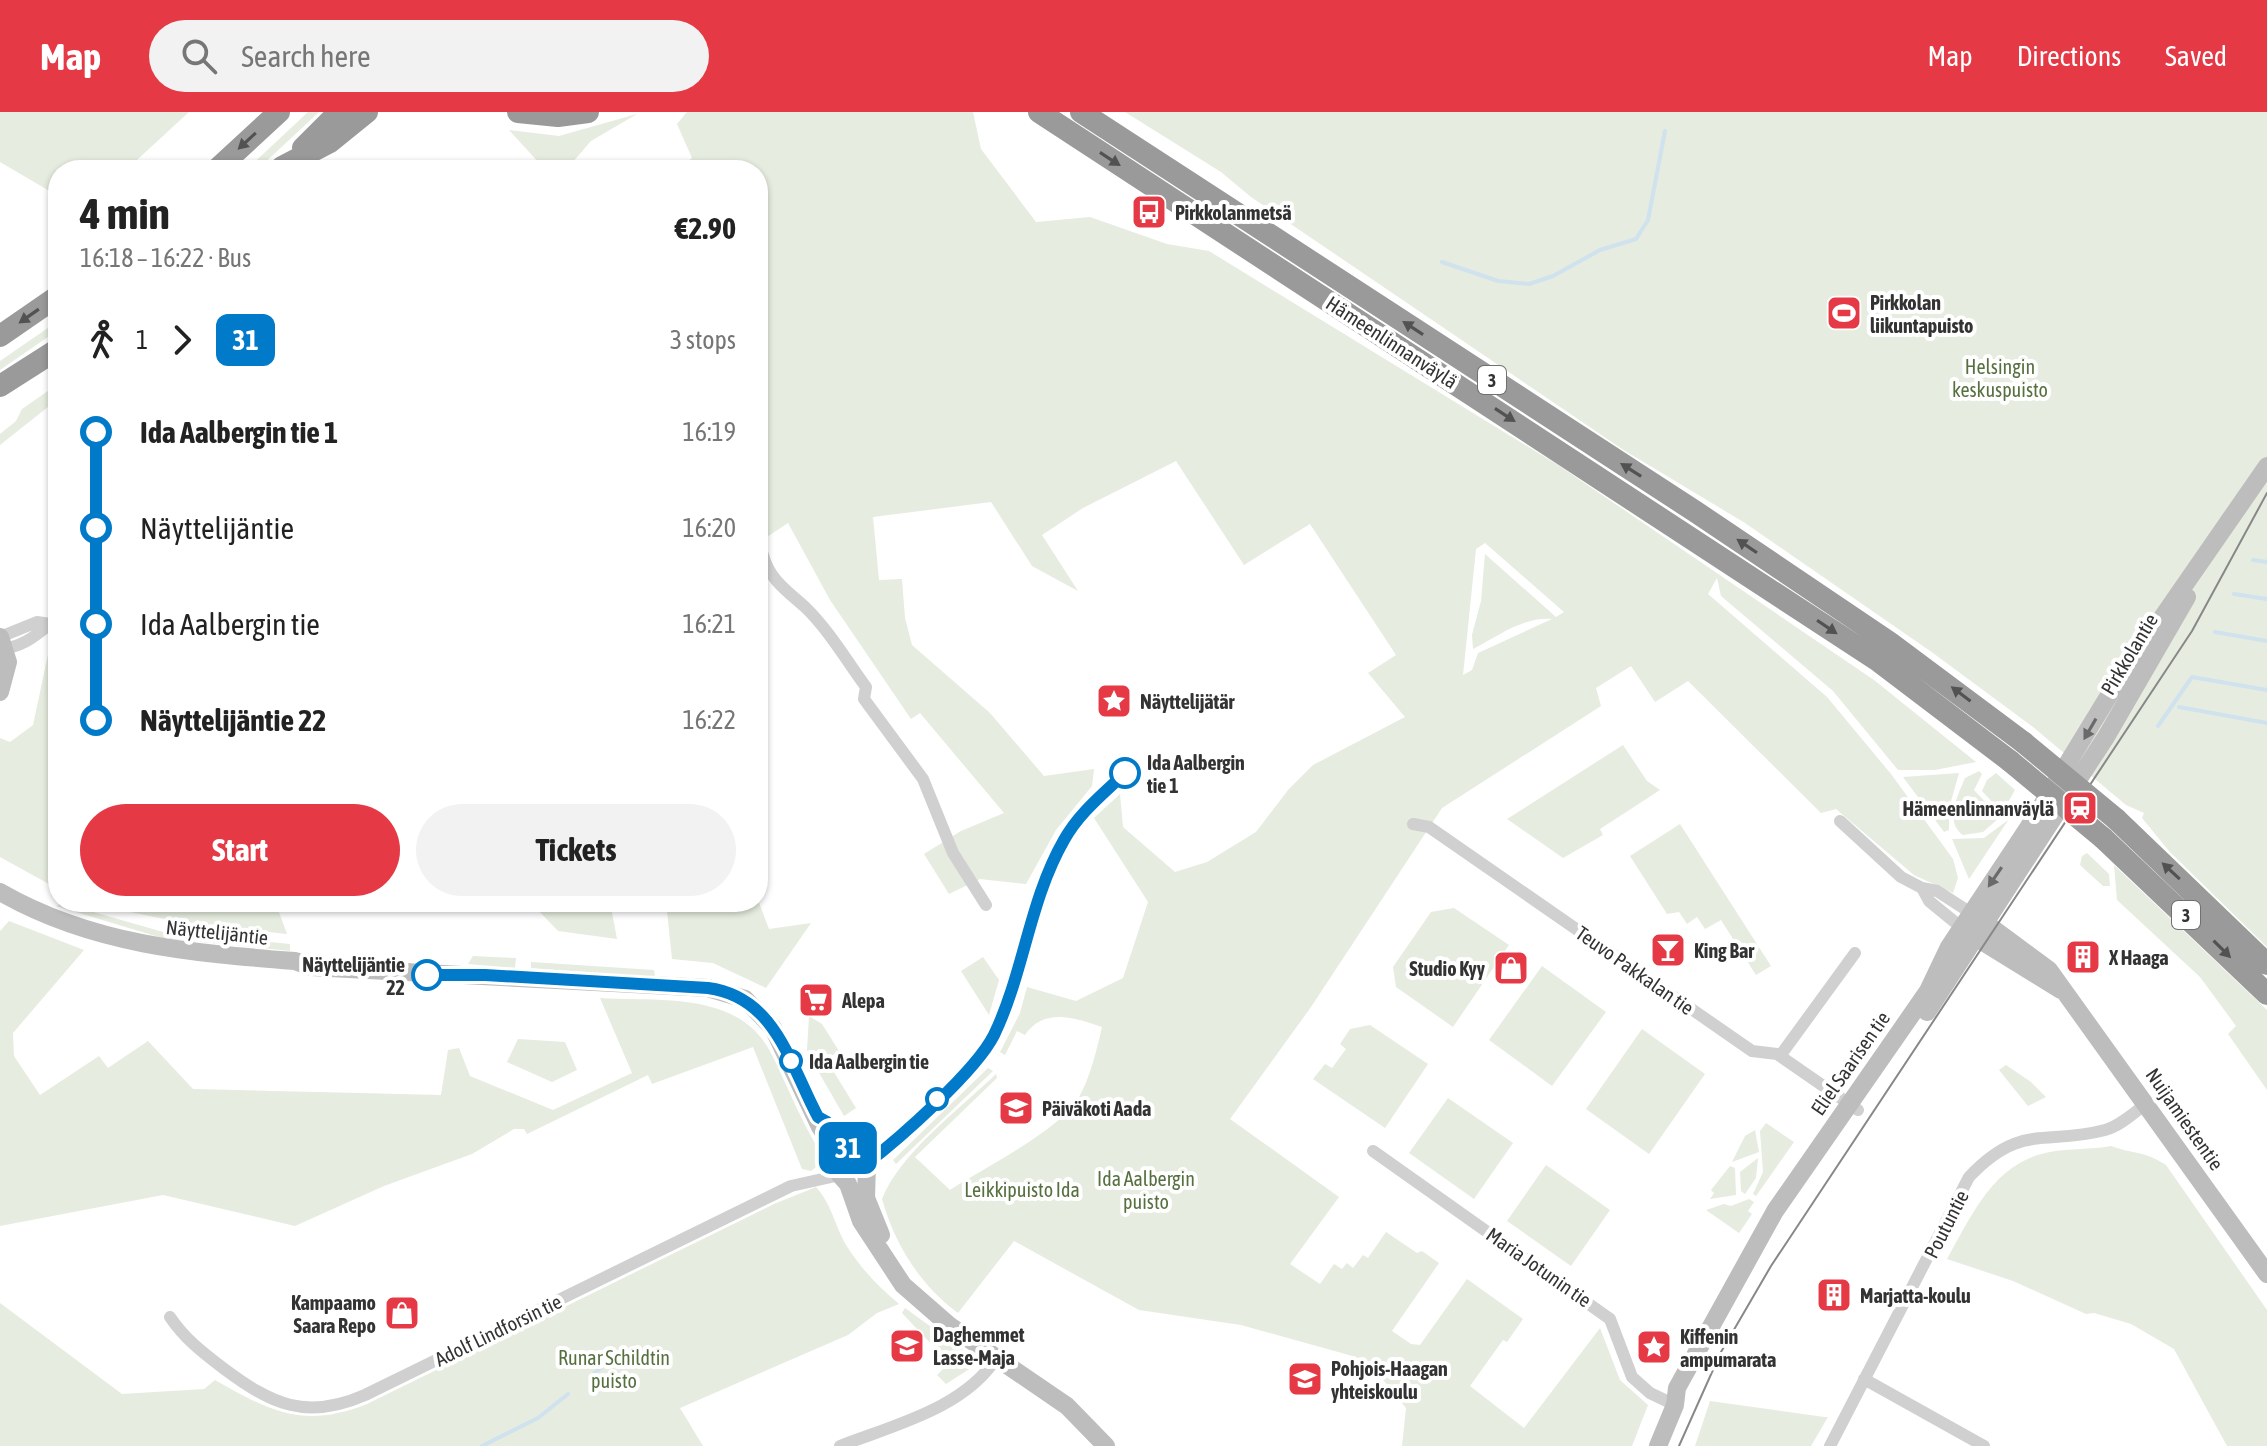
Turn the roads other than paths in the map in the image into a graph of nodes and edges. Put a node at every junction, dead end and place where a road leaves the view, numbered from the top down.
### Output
1 (279, 112) edge
2 (339, 112) edge
3 (367, 112) edge
4 (518, 112) edge
5 (588, 112) edge
6 (1081, 112) edge
7 (1040, 113) edge
8 (227, 160) edge
9 (290, 160) edge
10 (297, 160) edge
11 (48, 303) edge
12 (0, 336) edge
13 (48, 355) edge
14 (0, 386) edge
15 (2267, 466) edge
16 (768, 571) edge
17 (48, 628) edge
18 (1, 643) edge
19 (0, 692) edge
20 (2082, 759) joint
21 (1125, 773) dead end
22 (1840, 821) dead end
23 (1413, 824) dead end
24 (0, 892) edge
25 (986, 905) dead end
26 (1973, 925) junction
27 (1855, 953) dead end
28 (2267, 964) edge
29 (2267, 994) edge
30 (1780, 1056) junction
31 (2147, 1103) junction
32 (1853, 1106) junction
33 (1373, 1151) dead end
34 (852, 1171) junction
35 (2267, 1274) edge
36 (170, 1317) dead end
37 (997, 1357) junction
38 (1864, 1379) junction
39 (1675, 1405) junction
40 (840, 1446) edge
41 (1106, 1446) edge
42 (1658, 1446) edge
43 (1830, 1446) edge
44 (1984, 1446) edge

1 -> 8 highway
2 - 9 highway
3 - 10 highway
4 - 5 highway
28 -> 6 highway, Hämeenlinnanväylä / 3, bridge
7 -> 29 highway, Hämeenlinnanväylä / 3, bridge
11 -> 12 highway
13 - 14 highway
15 - 20 main road, Pirkkolantie
16 - 25 street
17 - 18 street
18 - 19 main road
20 - 26 main road, Eliel Saarisen tie
21 - 34 street
22 - 26 street
23 - 30 street, Teuvo Pakkalan tie
24 - 34 main road, Näyttelijäntie
26 - 31 main road, Nuijamiestentie
26 - 32 main road, Eliel Saarisen tie
27 - 30 street
30 - 32 street, Teuvo Pakkalan tie
31 - 35 main road, Nuijamiestentie
31 - 38 street, Poutuntie
32 - 39 main road, Eliel Saarisen tie
33 - 39 street, Maria Jotunin tie
34 - 36 street, Adolf Lindforsin tie
34 - 37 main road, Näyttelijäntie
37 - 40 street
37 - 41 main road, Näyttelijäntie
38 - 43 street, Poutuntie
38 - 44 street
39 - 42 main road, Eliel Saarisen tie

